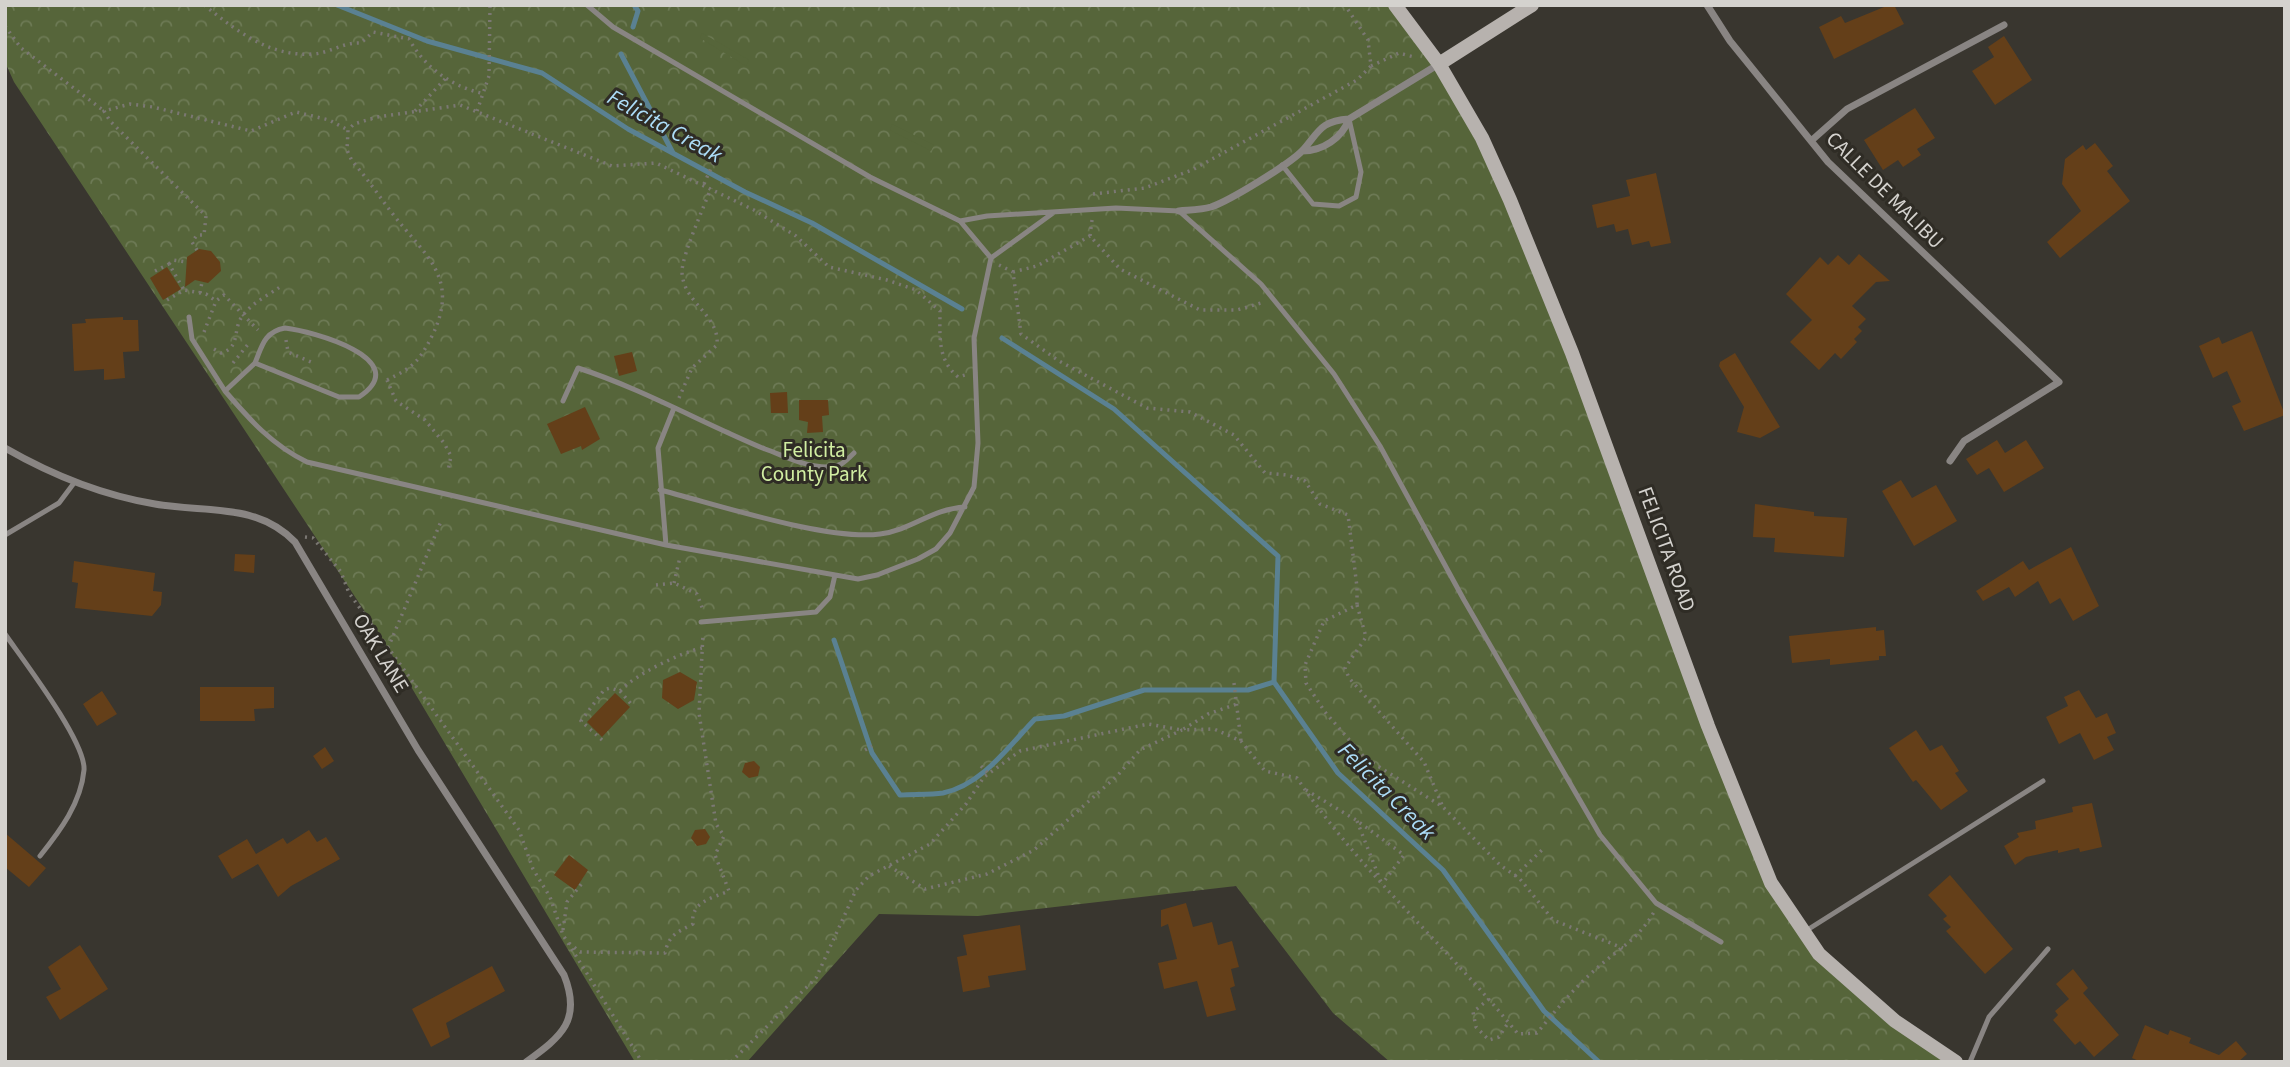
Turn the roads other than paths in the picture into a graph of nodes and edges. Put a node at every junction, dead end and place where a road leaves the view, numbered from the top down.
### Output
1 (587, 5) edge
2 (1395, 5) edge
3 (1532, 5) edge
4 (1707, 5) edge
5 (2004, 25) dead end
6 (1438, 64) junction
7 (1349, 118) junction
8 (1811, 141) junction
9 (1303, 151) junction
10 (1282, 165) junction
11 (1179, 211) junction
12 (1053, 213) junction
13 (960, 221) junction
14 (990, 259) junction
15 (189, 317) dead end
16 (255, 363) junction
17 (225, 391) junction
18 (563, 401) dead end
19 (674, 408) junction
20 (5, 448) edge
21 (854, 453) dead end
22 (1950, 461) dead end
23 (74, 483) junction
24 (660, 490) junction
25 (965, 508) junction
26 (5, 535) edge
27 (666, 545) junction
28 (835, 575) junction
29 (704, 622) road end
30 (5, 634) edge
31 (2043, 780) dead end
32 (40, 856) dead end
33 (1804, 932) junction
34 (1721, 942) dead end
35 (2048, 949) dead end
36 (526, 1062) edge
37 (1955, 1062) edge
38 (1970, 1062) edge

1 - 13 lane
2 - 6 main road, FELICITA ROAD
3 - 6 main road
4 - 8 street, CALLE DE MALIBU
5 - 8 street
6 - 7 street
6 - 33 main road, FELICITA ROAD
7 - 9 street
7 - 9 street
7 - 10 lane
8 - 22 street, CALLE DE MALIBU
9 - 10 street
10 - 11 street
11 - 12 lane
11 - 34 lane
12 - 13 lane
12 - 14 lane
13 - 14 lane
14 - 25 lane
15 - 17 lane
16 - 16 lane
16 - 17 lane
17 - 27 lane
18 - 19 lane
19 - 21 lane
19 - 24 lane
20 - 23 street, OAK LANE
23 - 26 lane
23 - 36 street, OAK LANE
24 - 25 lane
24 - 27 lane
25 - 28 lane
27 - 28 lane
28 - 29 lane
30 - 32 lane
31 - 33 lane
33 - 37 main road, FELICITA ROAD
35 - 38 lane

